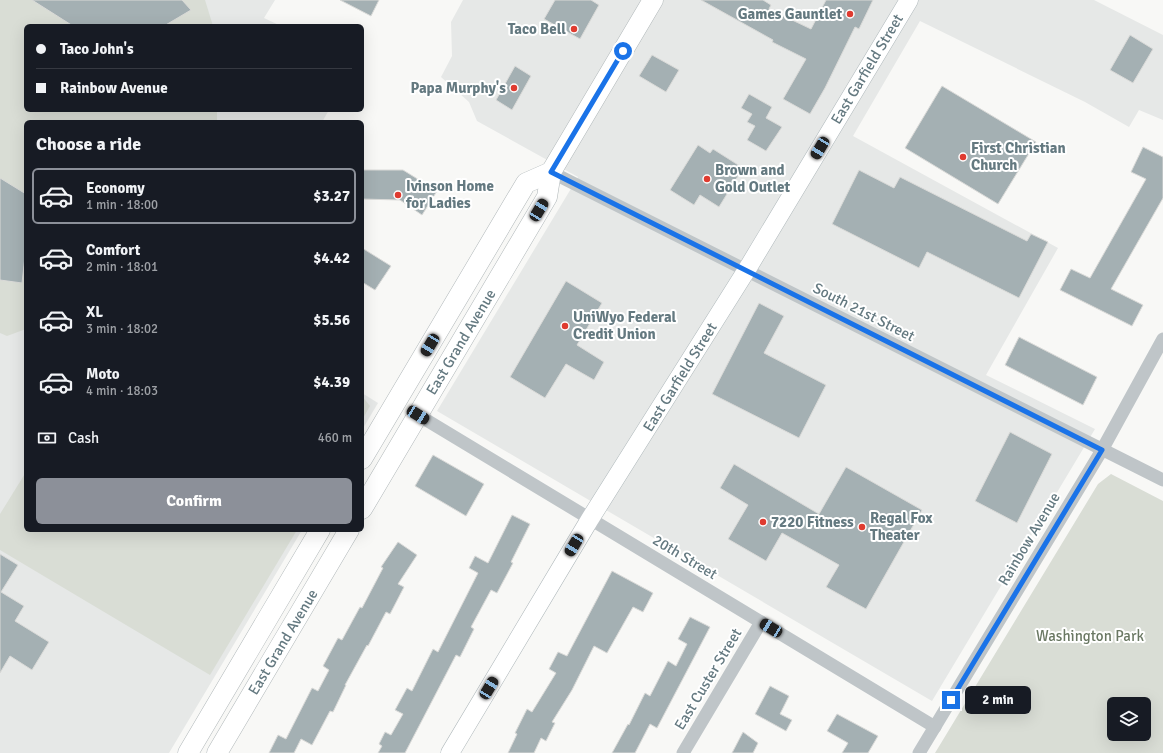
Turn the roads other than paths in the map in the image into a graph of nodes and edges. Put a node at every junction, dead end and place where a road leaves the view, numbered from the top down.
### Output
1 (653, 0) edge
2 (909, 0) edge
3 (551, 172) junction
4 (746, 271) junction
5 (1163, 339) edge
6 (418, 415) junction
7 (1102, 450) junction
8 (364, 456) edge
9 (1163, 480) edge
10 (364, 506) edge
11 (590, 519) junction
12 (319, 532) edge
13 (349, 532) edge
14 (761, 622) junction
15 (935, 727) junction
16 (188, 753) edge
17 (217, 753) edge
18 (450, 753) edge
19 (683, 753) edge
20 (919, 753) edge

1 - 3 main road, East Grand Avenue
2 - 4 street, East Garfield Street
3 - 4 street, South 21st Street
3 - 6 main road, East Grand Avenue
3 - 8 main road, East Grand Avenue
4 - 7 street, South 21st Street
4 - 11 street, East Garfield Street
5 - 7 street, Rainbow Avenue
6 - 10 main road, East Grand Avenue
6 - 11 street, 20th Street
7 - 9 street, South 21st Street
7 - 15 street, Rainbow Avenue
11 - 14 street, 20th Street
11 - 18 street, East Garfield Street
12 - 16 main road, East Grand Avenue
13 - 17 main road, East Grand Avenue
14 - 15 street, 20th Street
14 - 19 street, East Custer Street
15 - 20 street, Rainbow Avenue

